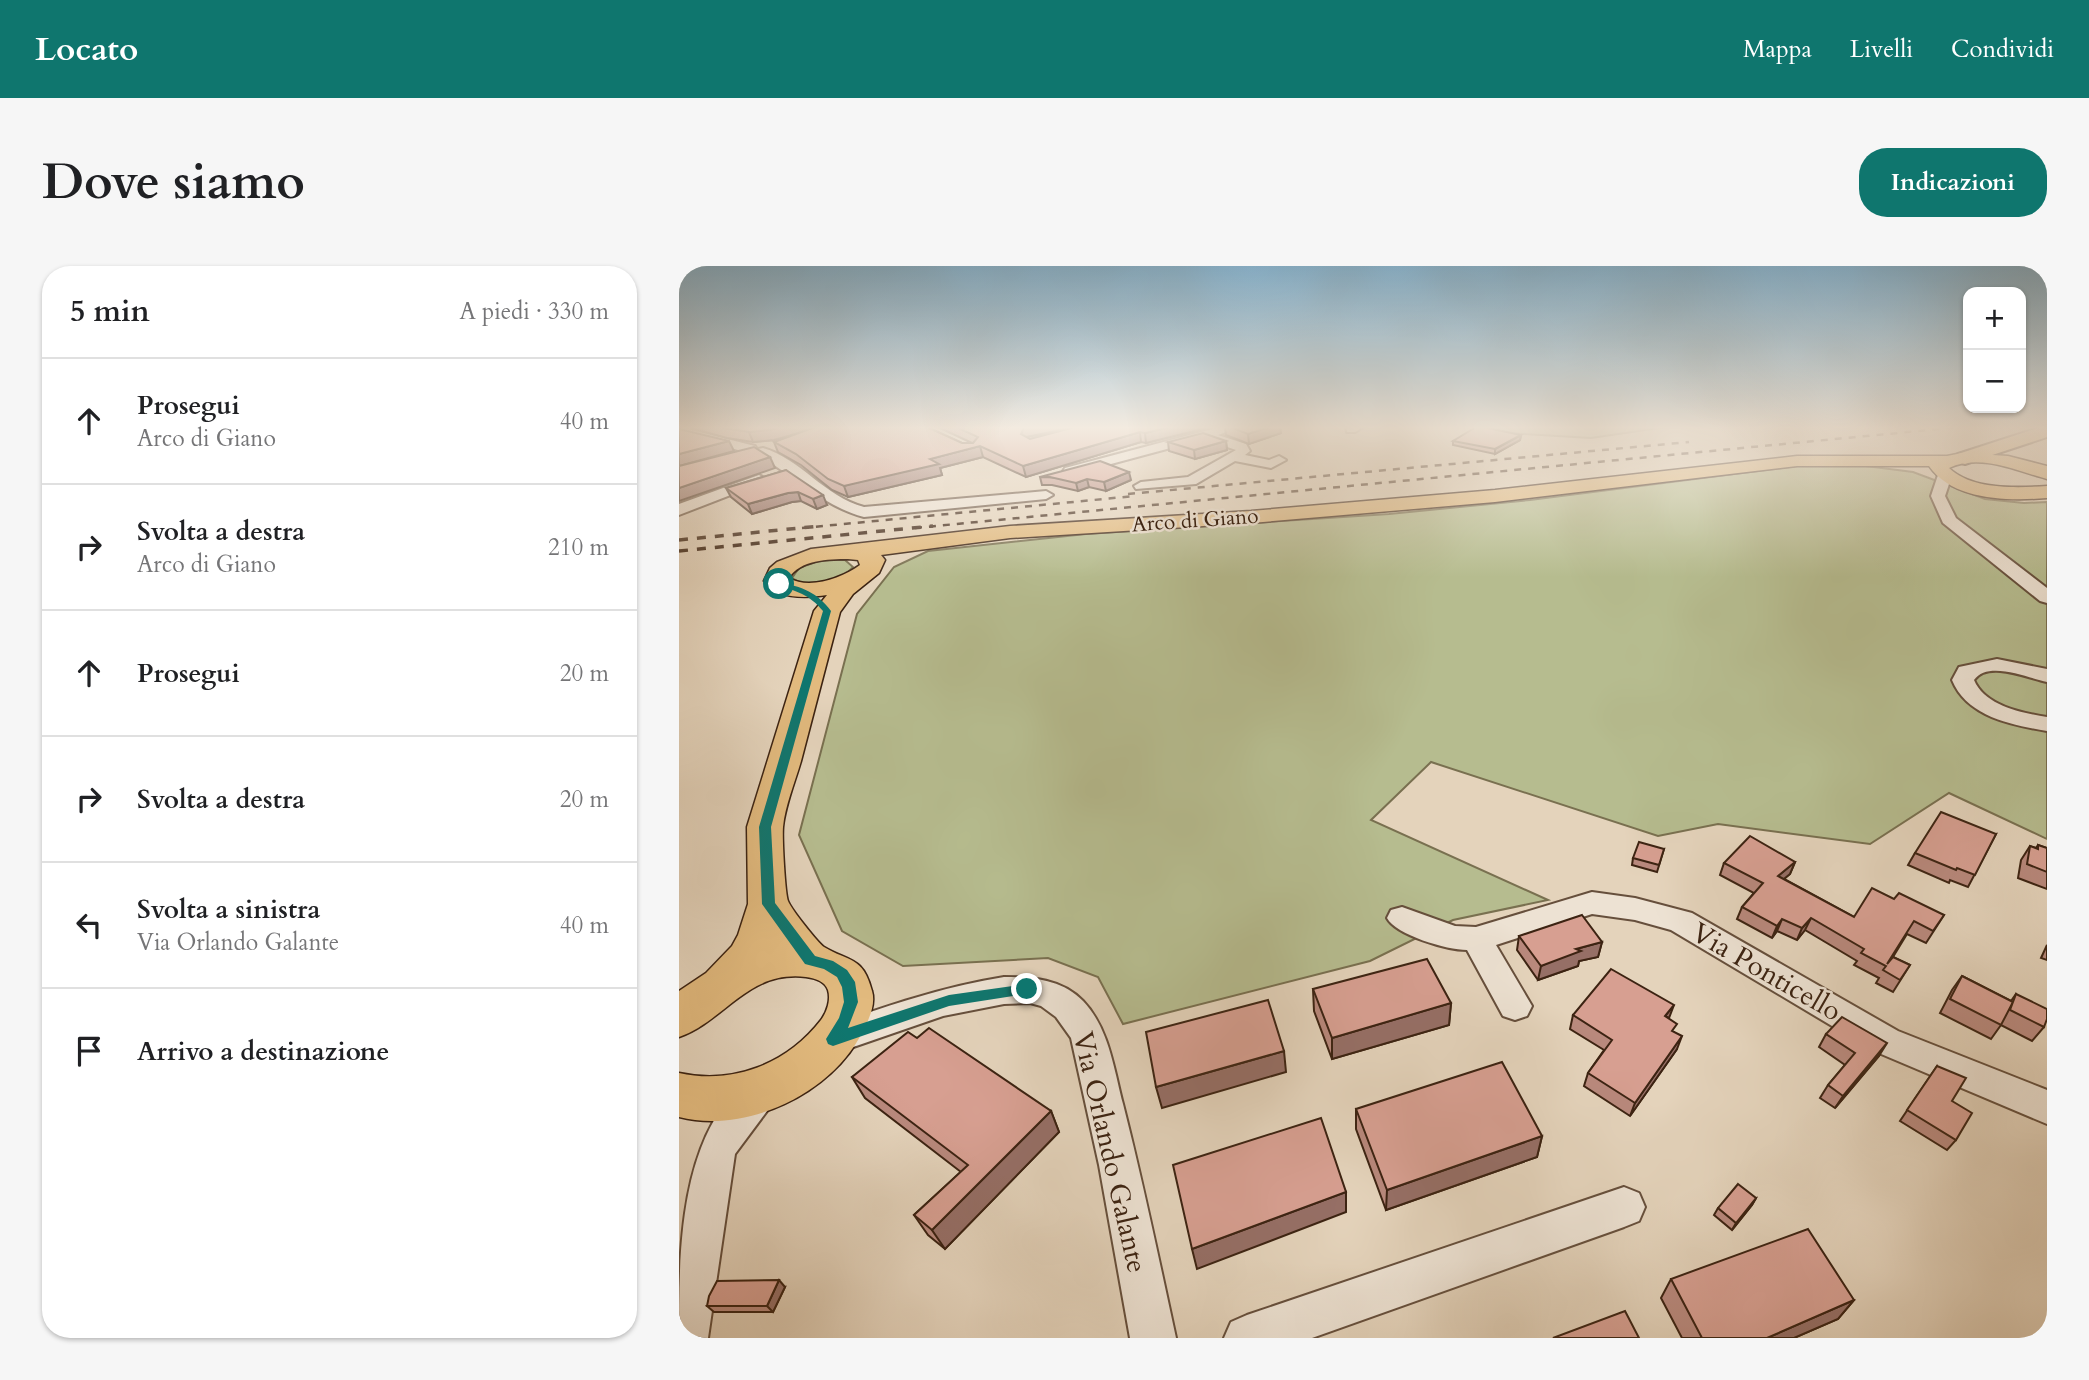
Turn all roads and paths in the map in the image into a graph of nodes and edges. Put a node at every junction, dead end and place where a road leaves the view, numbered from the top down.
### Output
1 (769, 477) edge
2 (804, 477) edge
3 (1197, 477) edge
4 (1650, 477) edge
5 (1945, 477) edge
6 (1961, 477) edge
7 (1141, 486) dead end
8 (1991, 490) junction
9 (2047, 492) edge
10 (1047, 495) dead end
11 (1941, 505) junction
12 (679, 510) edge
13 (946, 540) junction
14 (848, 552) junction
15 (867, 570) junction
16 (801, 589) junction
17 (2047, 597) edge
18 (827, 611) junction
19 (2042, 672) edge
20 (2047, 724) edge
21 (768, 904) junction
22 (1402, 918) dead end
23 (1476, 939) junction
24 (810, 961) junction
25 (723, 983) junction
26 (1515, 1006) dead end
27 (679, 1018) edge
28 (833, 1039) junction
29 (762, 1089) junction
30 (680, 1095) edge
31 (2047, 1107) edge
32 (1624, 1207) dead end
33 (685, 1338) edge
34 (1153, 1338) edge
35 (1247, 1338) edge

1 - 12 street
2 - 10 street
3 - 7 street
4 - 13 main road, Arco di Giano
5 - 11 street
6 - 8 main road
8 - 9 main road
8 - 11 street
11 - 17 street
13 - 14 main road, Arco di Giano
13 - 15 main road, Arco di Giano
14 - 15 main road
14 - 16 main road, Arco di Giano
15 - 16 main road
15 - 18 main road, Arco di Giano
16 - 18 main road
18 - 21 main road, Arco di Giano
19 - 20 street
21 - 24 main road
21 - 25 main road, Arco di Giano
22 - 23 street
23 - 26 street
23 - 31 street, Via Ponticello
24 - 25 main road
24 - 28 main road
25 - 27 main road
28 - 29 main road
28 - 34 street, Via Orlando Galante
29 - 30 main road
29 - 33 street
32 - 35 street

